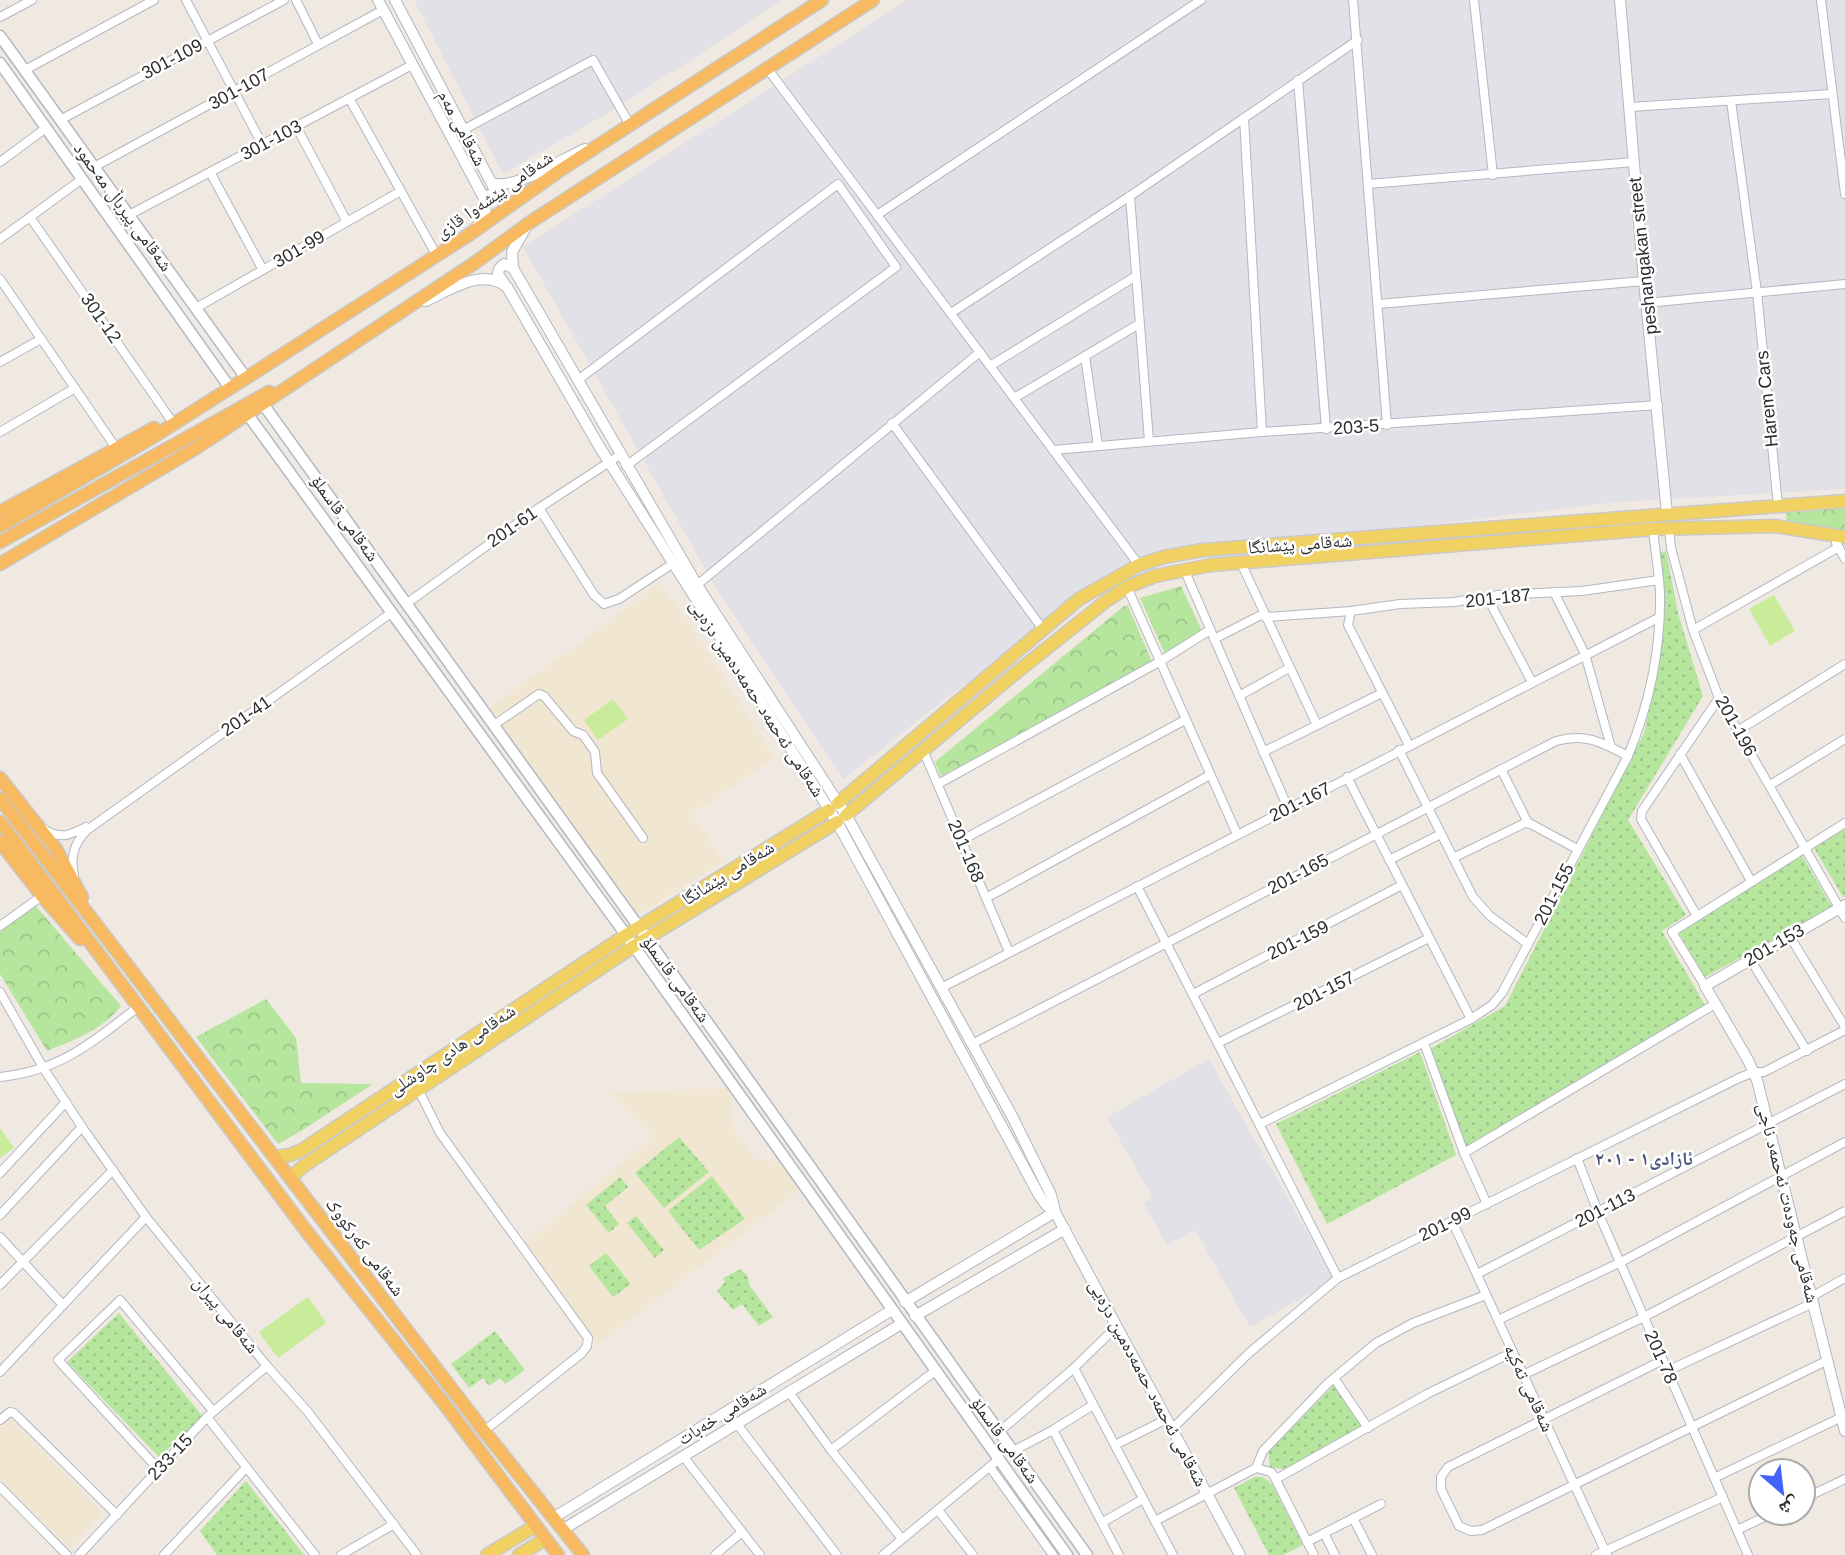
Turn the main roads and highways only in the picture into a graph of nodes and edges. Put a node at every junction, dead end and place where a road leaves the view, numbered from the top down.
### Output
1 (822, 0) edge
2 (873, 0) edge
3 (0, 36) edge
4 (0, 63) edge
5 (222, 344) junction
6 (206, 354) junction
7 (304, 375) junction
8 (246, 378) junction
9 (230, 388) junction
10 (263, 404) junction
11 (248, 415) junction
12 (177, 418) junction
13 (309, 468) junction
14 (294, 479) junction
15 (1845, 501) edge
16 (1778, 506) junction
17 (0, 512) edge
18 (0, 526) edge
19 (1775, 526) junction
20 (1409, 536) junction
21 (1839, 540) edge
22 (0, 542) edge
23 (1209, 550) junction
24 (1411, 550) junction
25 (0, 564) edge
26 (1211, 565) junction
27 (1001, 663) junction
28 (1012, 676) junction
29 (472, 696) junction
30 (458, 705) junction
31 (0, 778) edge
32 (0, 799) edge
33 (833, 806) junction
34 (842, 818) junction
35 (0, 822) edge
36 (0, 842) edge
37 (638, 927) junction
38 (626, 934) junction
39 (646, 939) junction
40 (634, 946) junction
41 (121, 959) junction
42 (111, 968) junction
43 (451, 1050) junction
44 (434, 1062) junction
45 (460, 1062) junction
46 (444, 1073) junction
47 (296, 1153) junction
48 (276, 1157) junction
49 (305, 1165) junction
50 (290, 1177) junction
51 (529, 1529) junction
52 (545, 1539) junction
53 (534, 1546) junction
54 (487, 1555) edge
55 (519, 1555) edge
56 (558, 1555) edge
57 (583, 1555) edge
58 (1067, 1555) edge
59 (1087, 1555) edge

1 - 8 highway, شەقامی پێشەوا قازی
2 - 7 highway
3 - 5 main road, شەقامی پیرباڵ مەحمود
4 - 6 main road, شەقامی پیرباڵ مەحمود
5 - 6 main road
5 - 8 main road, شەقامی پیرباڵ مەحمود
6 - 9 main road, شەقامی پیرباڵ مەحمود
7 - 10 highway
7 - 22 highway
8 - 9 highway, شەقامی پێشەوا قازی
9 - 12 highway, شەقامی پێشەوا قازی
10 - 11 highway
10 - 13 main road, شەقامی قاسملۆ
11 - 14 main road, شەقامی قاسملۆ
11 - 25 highway
12 - 17 highway, شەقامی پێشەوا قازی
12 - 18 highway, شەقامی پێشەوا قازی
13 - 14 main road
13 - 29 main road, شەقامی قاسملۆ
14 - 30 main road, شەقامی قاسملۆ
15 - 16 main road, شەقامی پێشانگا
16 - 19 main road
16 - 20 main road, شەقامی پێشانگا
19 - 21 main road, شەقامی پێشانگا
19 - 24 main road, شەقامی پێشانگا
20 - 23 main road, شەقامی پێشانگا
20 - 24 main road
23 - 26 main road
23 - 27 main road, شەقامی پێشانگا
24 - 26 main road, شەقامی پێشانگا
26 - 28 main road, شەقامی پێشانگا
27 - 28 main road
27 - 33 main road, شەقامی پێشانگا
28 - 34 main road, شەقامی پێشانگا
29 - 30 main road
29 - 37 main road, شەقامی قاسملۆ
30 - 38 main road, شەقامی قاسملۆ
31 - 41 highway, شەقامی کەرکووک
32 - 41 highway, شەقامی کەرکووک
33 - 34 main road
33 - 34 main road
33 - 37 main road, شەقامی پێشانگا
34 - 39 main road, شەقامی پێشانگا
35 - 42 highway, شەقامی کەرکووک
36 - 42 highway, شەقامی کەرکووک
37 - 38 main road, شەقامی پێشانگا
37 - 39 main road, شەقامی قاسملۆ
38 - 40 main road, شەقامی قاسملۆ
38 - 43 main road, شەقامی هادی چاوشلی
39 - 40 main road, شەقامی پێشانگا
39 - 59 main road, شەقامی قاسملۆ
40 - 45 main road, شەقامی هادی چاوشلی
40 - 58 main road, شەقامی قاسملۆ
41 - 48 highway, شەقامی کەرکووک
42 - 51 highway, شەقامی کەرکووک
43 - 44 main road, شەقامی هادی چاوشلی
43 - 45 main road
44 - 46 main road
44 - 47 main road, شەقامی هادی چاوشلی
45 - 46 main road, شەقامی هادی چاوشلی
46 - 49 main road, شەقامی هادی چاوشلی
47 - 48 main road, شەقامی هادی چاوشلی
47 - 49 main road
48 - 50 highway, شەقامی کەرکووک
49 - 50 main road, شەقامی هادی چاوشلی
50 - 57 highway, شەقامی کەرکووک
51 - 52 highway, شەقامی کەرکووک
51 - 53 main road
51 - 54 main road
52 - 53 main road
52 - 56 highway, شەقامی کەرکووک
53 - 55 main road

